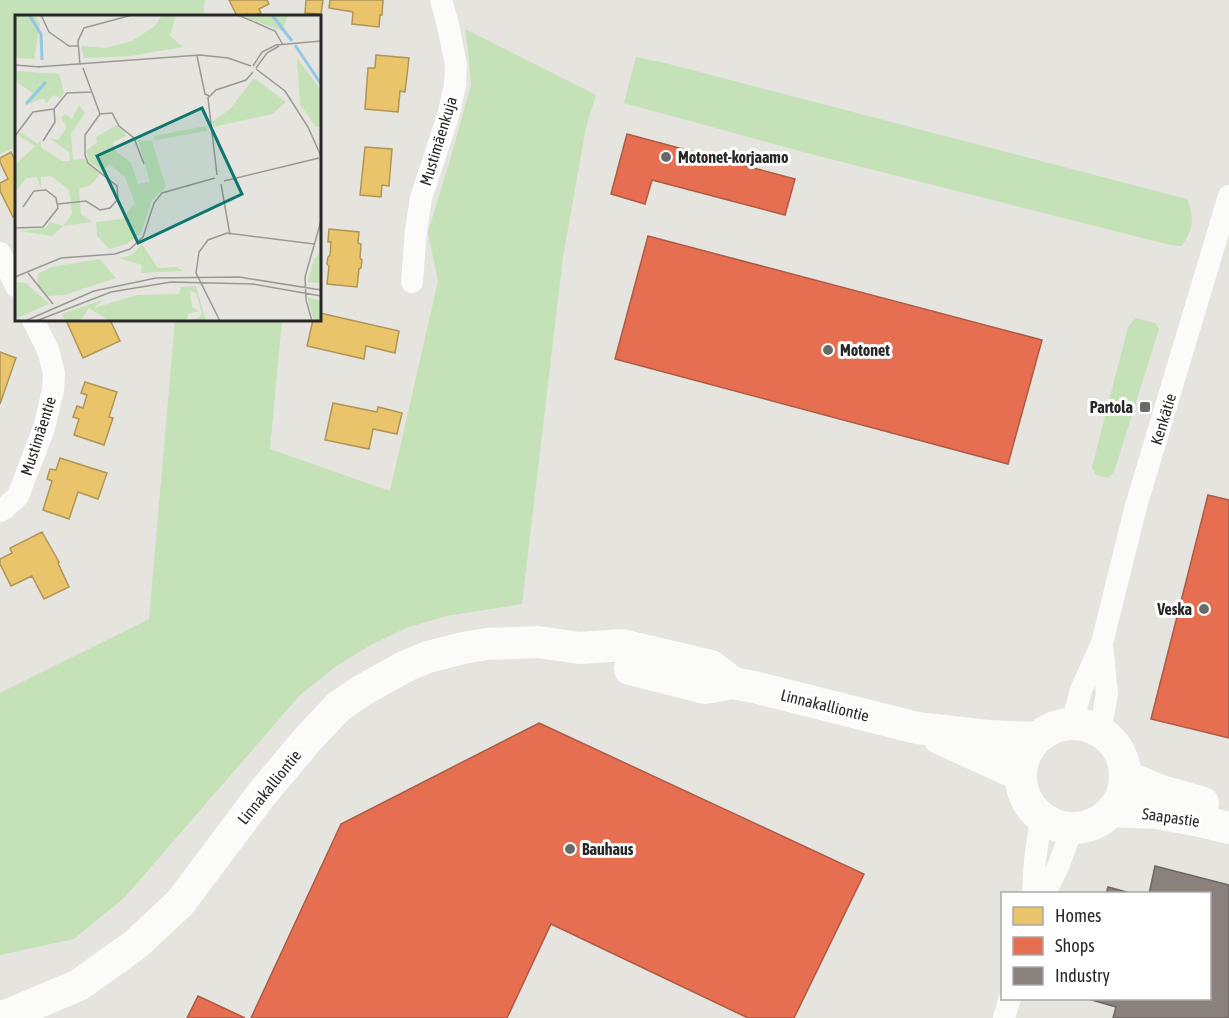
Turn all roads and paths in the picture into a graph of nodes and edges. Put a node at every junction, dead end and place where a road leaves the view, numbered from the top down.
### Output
1 (441, 0) edge
2 (1229, 196) edge
3 (0, 253) edge
4 (412, 282) dead end
5 (15, 284) edge
6 (34, 321) edge
7 (0, 511) edge
8 (917, 728) junction
9 (1086, 728) junction
10 (1037, 738) junction
11 (1020, 775) junction
12 (1125, 776) junction
13 (1229, 810) edge
14 (1112, 811) junction
15 (1041, 818) junction
16 (1229, 828) edge
17 (1072, 829) junction
18 (1033, 892) edge
19 (1045, 892) edge
20 (1010, 1000) edge
21 (0, 1017) edge
22 (1004, 1018) edge

1 - 4 street, Mustimäenkuja
2 - 9 street, Kenkätie
3 - 5 street
6 - 7 street, Mustimäentie
8 - 10 main road, Linnakalliontie
8 - 11 main road, Linnakalliontie
8 - 21 main road, Linnakalliontie
9 - 10 main road
9 - 12 main road
10 - 11 main road
11 - 15 main road
12 - 13 main road, Saapastie
12 - 14 main road
14 - 16 main road, Saapastie
14 - 17 main road
15 - 17 main road
15 - 18 street
17 - 19 street
20 - 22 street

